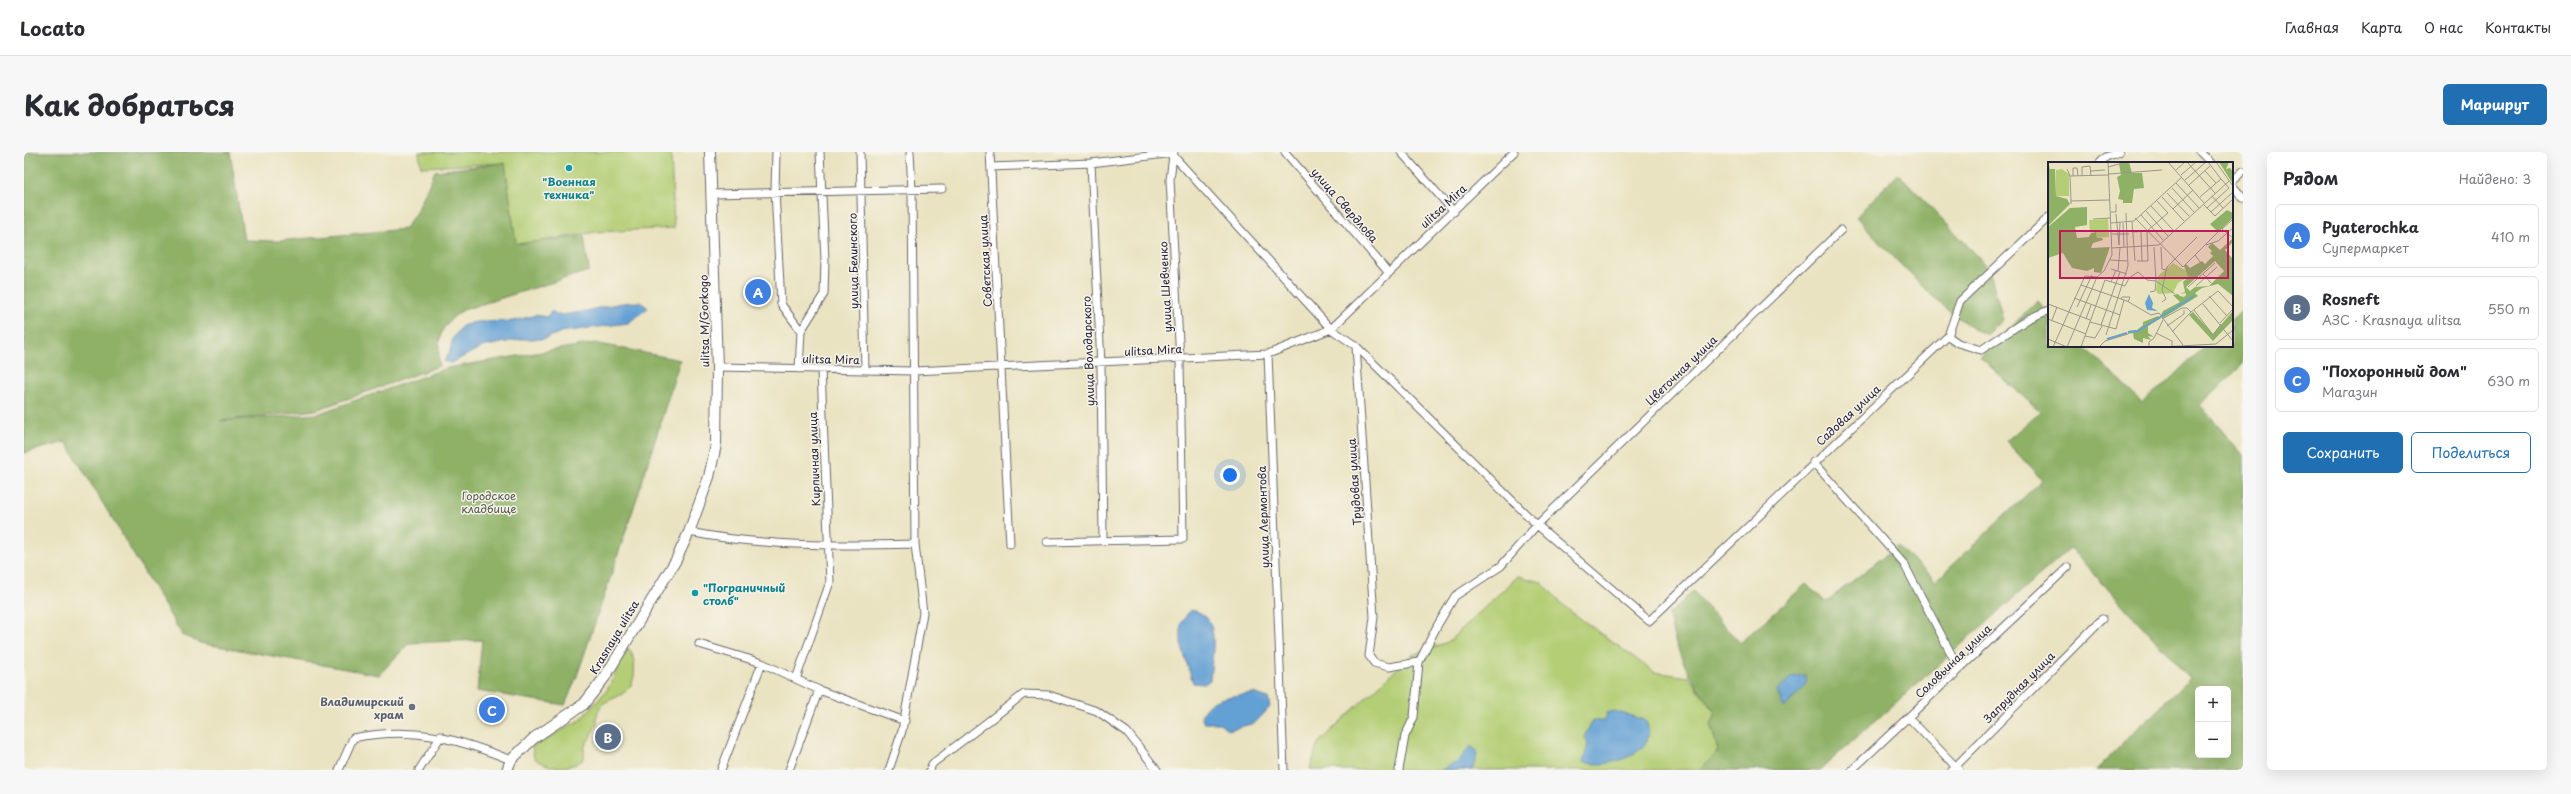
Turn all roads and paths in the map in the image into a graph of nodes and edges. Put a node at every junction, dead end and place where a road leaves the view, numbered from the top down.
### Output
1 (710, 152) edge
2 (776, 152) edge
3 (820, 152) edge
4 (860, 152) edge
5 (910, 152) edge
6 (990, 152) edge
7 (1285, 152) edge
8 (1401, 152) edge
9 (1514, 152) edge
10 (2119, 152) edge
11 (2200, 152) edge
12 (1173, 153) edge
13 (2101, 162) edge
14 (2210, 162) edge
15 (1091, 163) junction
16 (991, 167) junction
17 (2243, 170) edge
18 (2233, 179) edge
19 (2233, 186) edge
20 (942, 189) dead end
21 (912, 190) junction
22 (775, 191) junction
23 (823, 191) junction
24 (863, 193) junction
25 (712, 194) junction
26 (2243, 198) edge
27 (1454, 212) junction
28 (2048, 217) edge
29 (1841, 230) dead end
30 (1388, 272) junction
31 (2048, 310) edge
32 (1331, 329) junction
33 (801, 330) junction
34 (1948, 336) junction
35 (1356, 346) junction
36 (1268, 354) junction
37 (1180, 360) junction
38 (1101, 364) junction
39 (717, 367) junction
40 (1002, 368) junction
41 (799, 369) junction
42 (821, 370) junction
43 (866, 370) junction
44 (914, 371) junction
45 (1813, 462) junction
46 (705, 488) joint
47 (1537, 525) junction
48 (689, 532) junction
49 (1103, 540) junction
50 (1047, 542) dead end
51 (916, 544) junction
52 (1010, 544) dead end
53 (829, 546) junction
54 (2068, 567) dead end
55 (2102, 619) dead end
56 (699, 644) dead end
57 (1419, 662) junction
58 (762, 663) junction
59 (1954, 676) junction
60 (796, 680) junction
61 (819, 690) junction
62 (1909, 718) junction
63 (904, 721) junction
64 (441, 736) junction
65 (511, 760) junction
66 (1956, 769) edge
67 (339, 770) edge
68 (419, 770) edge
69 (506, 770) edge
70 (721, 770) edge
71 (789, 770) edge
72 (889, 770) edge
73 (930, 770) edge
74 (1157, 770) edge
75 (1284, 770) edge
76 (1399, 770) edge
77 (1852, 770) edge

1 - 25 main road, ulitsa M/Gorkogo
2 - 22 street
3 - 23 street
4 - 24 street, улица Белинского
5 - 21 street
6 - 16 street, Советская улица
7 - 30 street, улица Свердлова
8 - 27 street
9 - 27 street, ulitsa Mira
10 - 13 street
11 - 14 street
12 - 15 street
12 - 32 street
12 - 37 street, улица Шевченко
15 - 16 street
15 - 38 street, улица Володарского
16 - 40 street, Советская улица
17 - 18 street
19 - 26 street
20 - 21 street
21 - 24 street
21 - 44 street
22 - 23 street
22 - 25 street
22 - 33 street
23 - 24 street
23 - 33 street
24 - 43 street, улица Белинского
25 - 39 main road, ulitsa M/Gorkogo
27 - 30 street, ulitsa Mira
28 - 34 street, Садовая улица
29 - 47 street, Цветочная улица
30 - 32 street, ulitsa Mira
31 - 34 street
32 - 35 street
32 - 36 street, ulitsa Mira
33 - 41 street
34 - 45 street, Садовая улица
35 - 47 street
35 - 57 street, Трудовая улица
36 - 37 street, ulitsa Mira
36 - 75 street, улица Лермонтова
37 - 38 street, ulitsa Mira
37 - 49 street, улица Шевченко
38 - 40 street, ulitsa Mira
38 - 49 street, улица Володарского
39 - 41 street, ulitsa Mira
39 - 46 main road, ulitsa M/Gorkogo
40 - 44 street, ulitsa Mira
40 - 52 street, Советская улица
41 - 42 street, ulitsa Mira
42 - 43 street, ulitsa Mira
42 - 53 street, Кирпичная улица
43 - 44 street, ulitsa Mira
44 - 51 street
45 - 47 street, Садовая улица
45 - 59 street
46 - 48 main road, Krasnaya ulitsa
47 - 57 street, Цветочная улица
48 - 53 street
48 - 65 main road, Krasnaya ulitsa
49 - 50 street
51 - 53 street
51 - 63 street
53 - 60 street, Кирпичная улица
54 - 59 street, Соловьиная улица
55 - 66 street, Запрудная улица
56 - 58 street
57 - 76 street
58 - 60 street
58 - 70 street
59 - 62 street, Соловьиная улица
60 - 61 street
61 - 63 street
61 - 71 street
62 - 66 street
62 - 77 street, Соловьиная улица
63 - 72 street
64 - 65 street
64 - 67 street
64 - 68 street
65 - 69 main road, Krasnaya ulitsa
73 - 74 street

